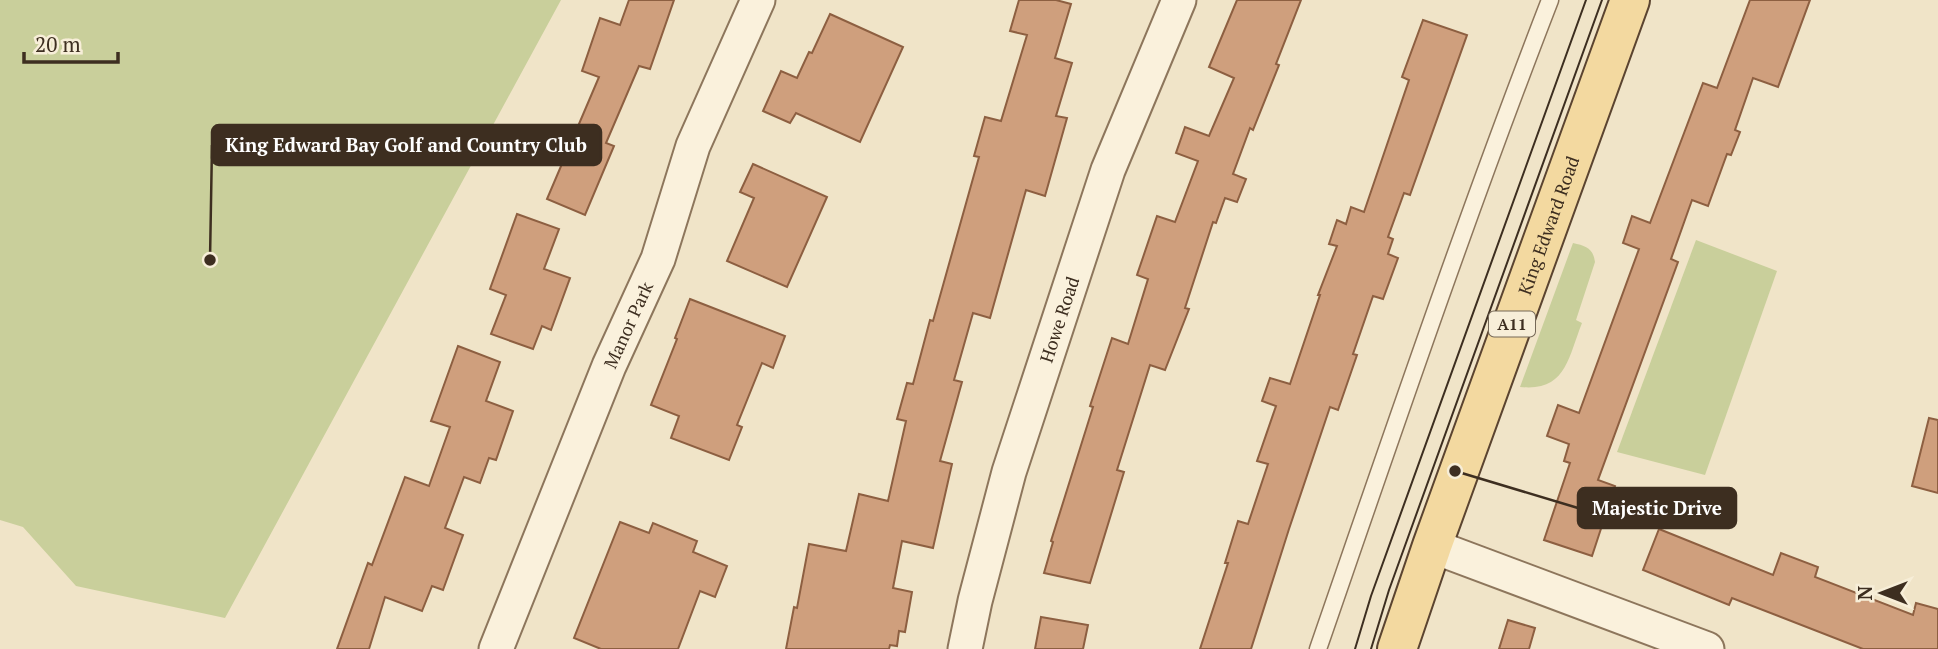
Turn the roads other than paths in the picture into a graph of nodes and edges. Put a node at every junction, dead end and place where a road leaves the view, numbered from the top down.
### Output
1 (758, 0) edge
2 (1180, 0) edge
3 (1550, 0) edge
4 (1630, 0) edge
5 (1432, 546) junction
6 (496, 649) edge
7 (965, 649) edge
8 (1318, 649) edge
9 (1397, 649) edge
10 (1707, 649) edge

1 - 6 street, Manor Park
2 - 7 street, Howe Road
3 - 8 lane
4 - 5 main road, King Edward Road / A11
5 - 9 main road, King Edward Road / A11
5 - 10 street

